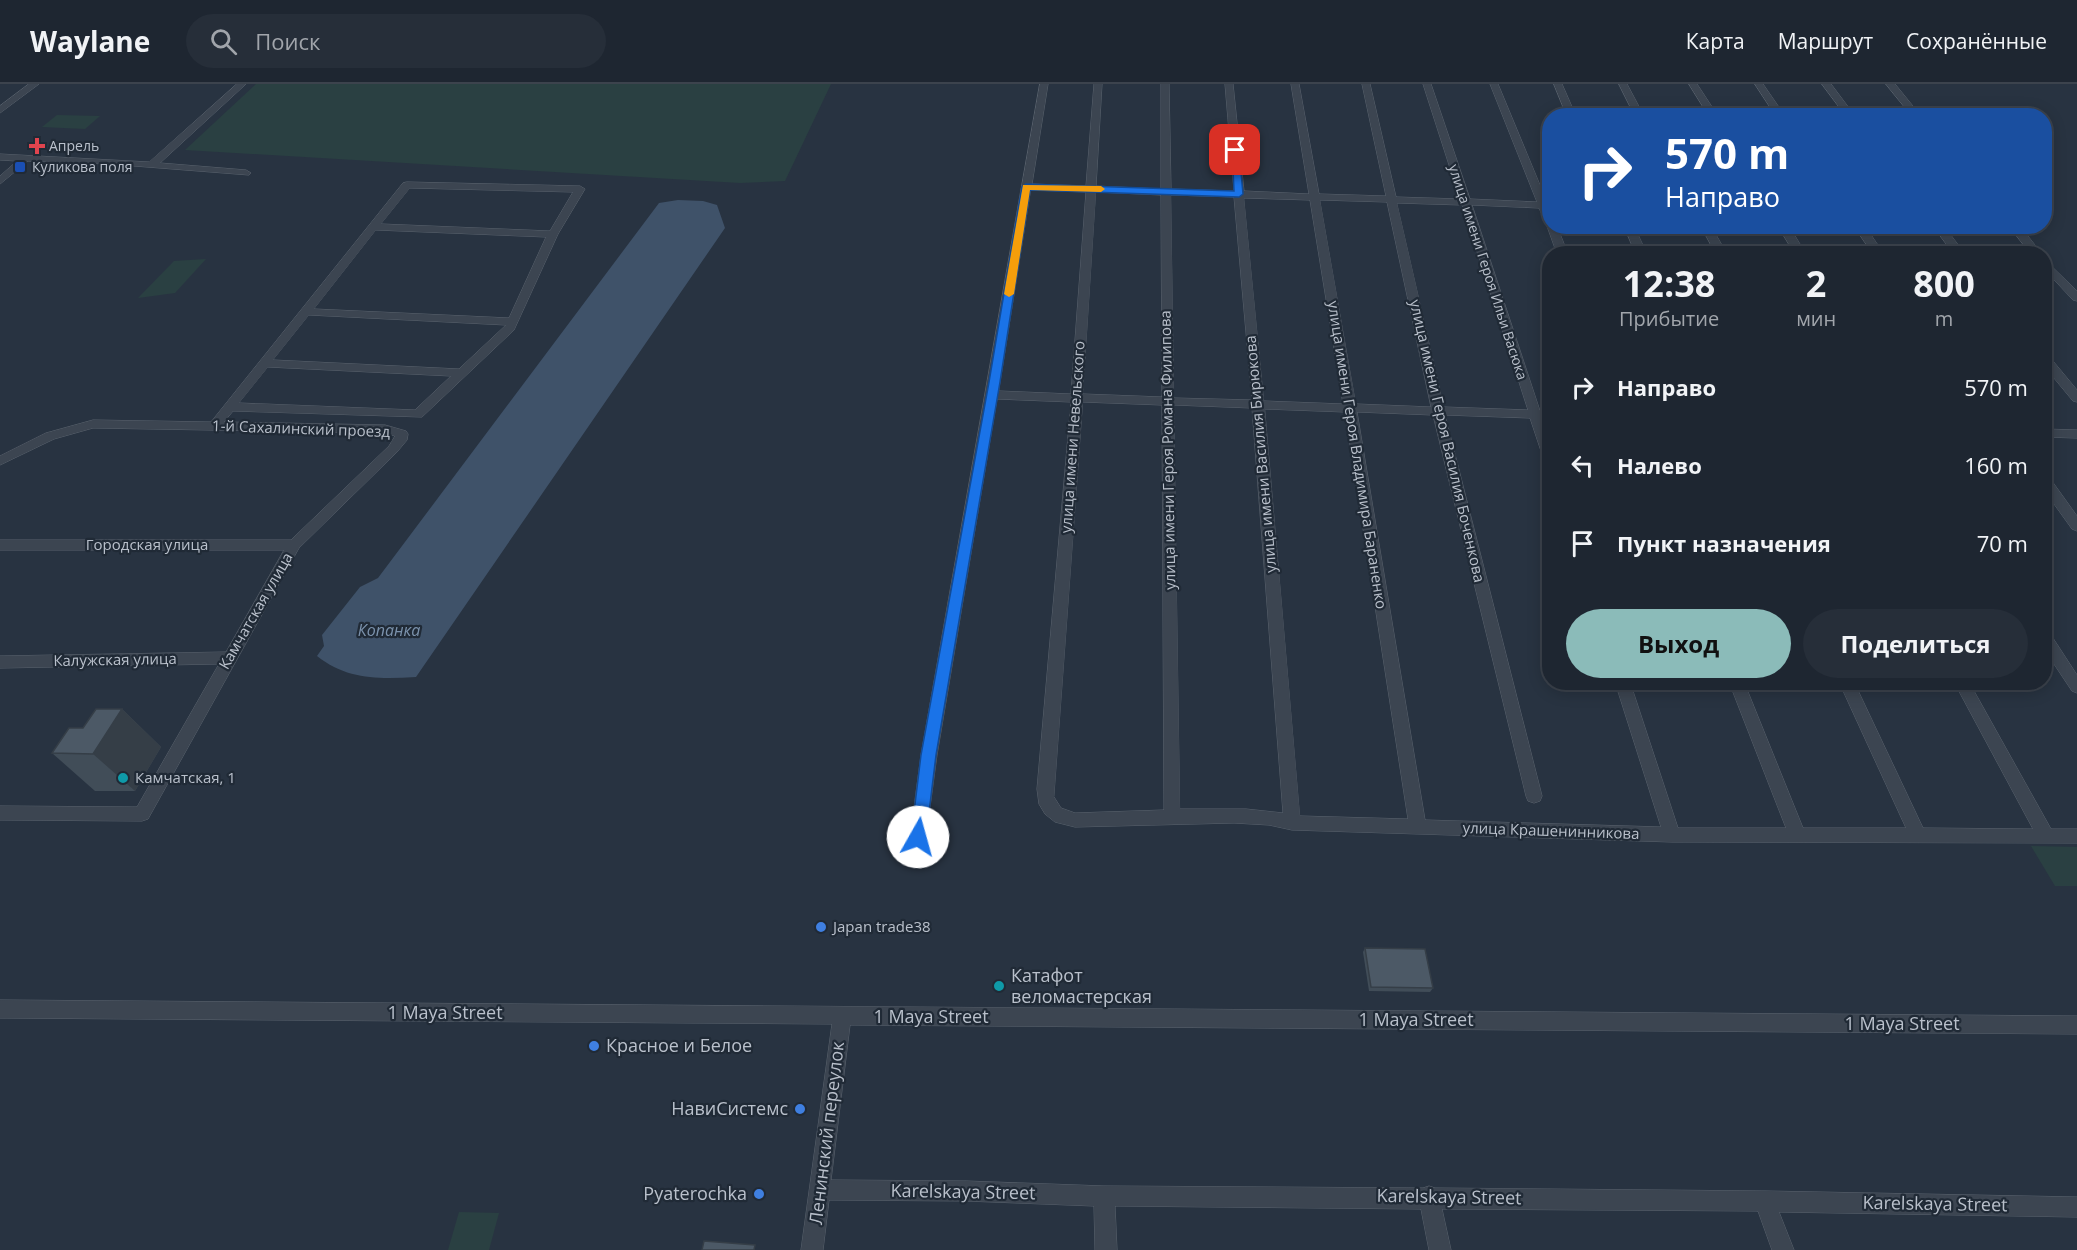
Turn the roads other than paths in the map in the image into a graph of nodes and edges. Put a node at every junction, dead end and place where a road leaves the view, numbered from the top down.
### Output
1 (35, 84) edge
2 (243, 84) edge
3 (1044, 84) edge
4 (1098, 84) edge
5 (1165, 84) edge
6 (1229, 84) edge
7 (1295, 84) edge
8 (1366, 84) edge
9 (1427, 84) edge
10 (1494, 84) edge
11 (1558, 84) edge
12 (1623, 84) edge
13 (1694, 84) edge
14 (1759, 84) edge
15 (1826, 84) edge
16 (1890, 84) edge
17 (1568, 108) edge
18 (1636, 108) edge
19 (1709, 108) edge
20 (1776, 108) edge
21 (1845, 108) edge
22 (1910, 108) edge
23 (0, 110) edge
24 (0, 157) edge
25 (26, 158) junction
26 (151, 165) junction
27 (246, 173) dead end
28 (0, 180) edge
29 (1026, 187) junction
30 (1091, 189) junction
31 (1166, 192) junction
32 (1239, 194) junction
33 (1542, 196) edge
34 (1314, 197) junction
35 (1391, 200) junction
36 (1466, 202) junction
37 (1542, 205) edge
38 (374, 227) junction
39 (553, 234) junction
40 (1944, 234) edge
41 (2021, 234) edge
42 (1954, 246) edge
43 (2030, 246) edge
44 (2052, 271) edge
45 (2077, 298) edge
46 (307, 312) junction
47 (512, 322) junction
48 (266, 363) junction
49 (2052, 368) edge
50 (461, 373) junction
51 (992, 394) junction
52 (1077, 398) junction
53 (2077, 398) edge
54 (1168, 401) junction
55 (1258, 404) junction
56 (232, 407) junction
57 (1350, 407) junction
58 (1438, 410) junction
59 (1534, 414) junction
60 (1542, 414) edge
61 (214, 426) junction
62 (2052, 433) edge
63 (402, 434) joint
64 (2077, 434) edge
65 (1542, 437) edge
66 (0, 461) edge
67 (2052, 491) edge
68 (2077, 526) edge
69 (0, 545) edge
70 (294, 545) junction
71 (2052, 648) edge
72 (230, 658) junction
73 (0, 663) edge
74 (2077, 687) edge
75 (1625, 690) edge
76 (1739, 690) edge
77 (1850, 690) edge
78 (1965, 690) edge
79 (1045, 789) joint
80 (1534, 796) dead end
81 (0, 813) edge
82 (1172, 816) junction
83 (1292, 824) junction
84 (1418, 827) junction
85 (1672, 835) junction
86 (1797, 835) junction
87 (1918, 836) junction
88 (2046, 836) junction
89 (2077, 836) edge
90 (918, 837) dead end
91 (0, 1009) edge
92 (842, 1016) junction
93 (2077, 1025) edge
94 (820, 1190) junction
95 (1104, 1196) junction
96 (1429, 1196) junction
97 (1765, 1201) junction
98 (2077, 1207) edge
99 (812, 1250) edge
100 (1106, 1250) edge
101 (1440, 1250) edge
102 (1784, 1250) edge

1 - 23 street
2 - 26 street
3 - 29 street
4 - 30 street, улица имени Невельского
5 - 31 street, улица имени Героя Романа Филипова
6 - 32 street, улица имени Василия Бирюкова
7 - 34 street, улица имени Героя Владимира Бараненко
8 - 35 street, улица имени Героя Василия Боченкова
9 - 36 street, улица имени Героя Ильи Васюка
10 - 33 street
11 - 17 street
12 - 18 street
13 - 19 street
14 - 20 street
15 - 21 street
16 - 22 street
24 - 25 street
25 - 26 street
25 - 28 street
26 - 27 street
29 - 30 street
29 - 51 street
30 - 31 street
30 - 52 street, улица имени Невельского
31 - 32 street
31 - 54 street, улица имени Героя Романа Филипова
32 - 34 street
32 - 55 street, улица имени Василия Бирюкова
34 - 35 street
34 - 57 street, улица имени Героя Владимира Бараненко
35 - 36 street
35 - 58 street, улица имени Героя Василия Боченкова
36 - 37 street
36 - 59 street, улица имени Героя Ильи Васюка
38 - 39 street
38 - 39 street
38 - 46 street
39 - 47 street
40 - 42 street
41 - 43 street
44 - 45 street
46 - 47 street
46 - 48 street
47 - 50 street
48 - 50 street
48 - 56 street
49 - 53 street
50 - 56 street
51 - 52 street
51 - 90 street
52 - 54 street
52 - 79 street, улица имени Невельского
54 - 55 street
54 - 82 street, улица имени Героя Романа Филипова
55 - 57 street
55 - 83 street, улица имени Василия Бирюкова
56 - 61 street
57 - 58 street
57 - 84 street, улица имени Героя Владимира Бараненко
58 - 59 street
58 - 80 street, улица имени Героя Василия Боченкова
59 - 60 street
59 - 65 street, улица имени Героя Ильи Васюка
61 - 63 street, 1-й Сахалинский проезд
61 - 66 street, 1-й Сахалинский проезд
62 - 64 street
63 - 70 street, Камчатская улица
67 - 68 street
69 - 70 street, Городская улица
70 - 72 street, Камчатская улица
71 - 74 street
72 - 73 street, Калужская улица
72 - 81 street, Камчатская улица
75 - 85 street
76 - 86 street
77 - 87 street
78 - 88 street
79 - 82 street, улица Крашенинникова
82 - 83 street, улица Крашенинникова
83 - 84 street, улица Крашенинникова
84 - 85 street, улица Крашенинникова
85 - 86 street, улица Крашенинникова
86 - 87 street, улица Крашенинникова
87 - 88 street, улица Крашенинникова
88 - 89 street, улица Крашенинникова
91 - 92 street, 1 Maya Street
92 - 93 street, 1 Maya Street
92 - 94 street, Ленинский переулок
94 - 95 street, Karelskaya Street
94 - 99 street, Ленинский переулок
95 - 96 street, Karelskaya Street
95 - 100 street
96 - 97 street, Karelskaya Street
96 - 101 street
97 - 98 street, Karelskaya Street
97 - 102 street

